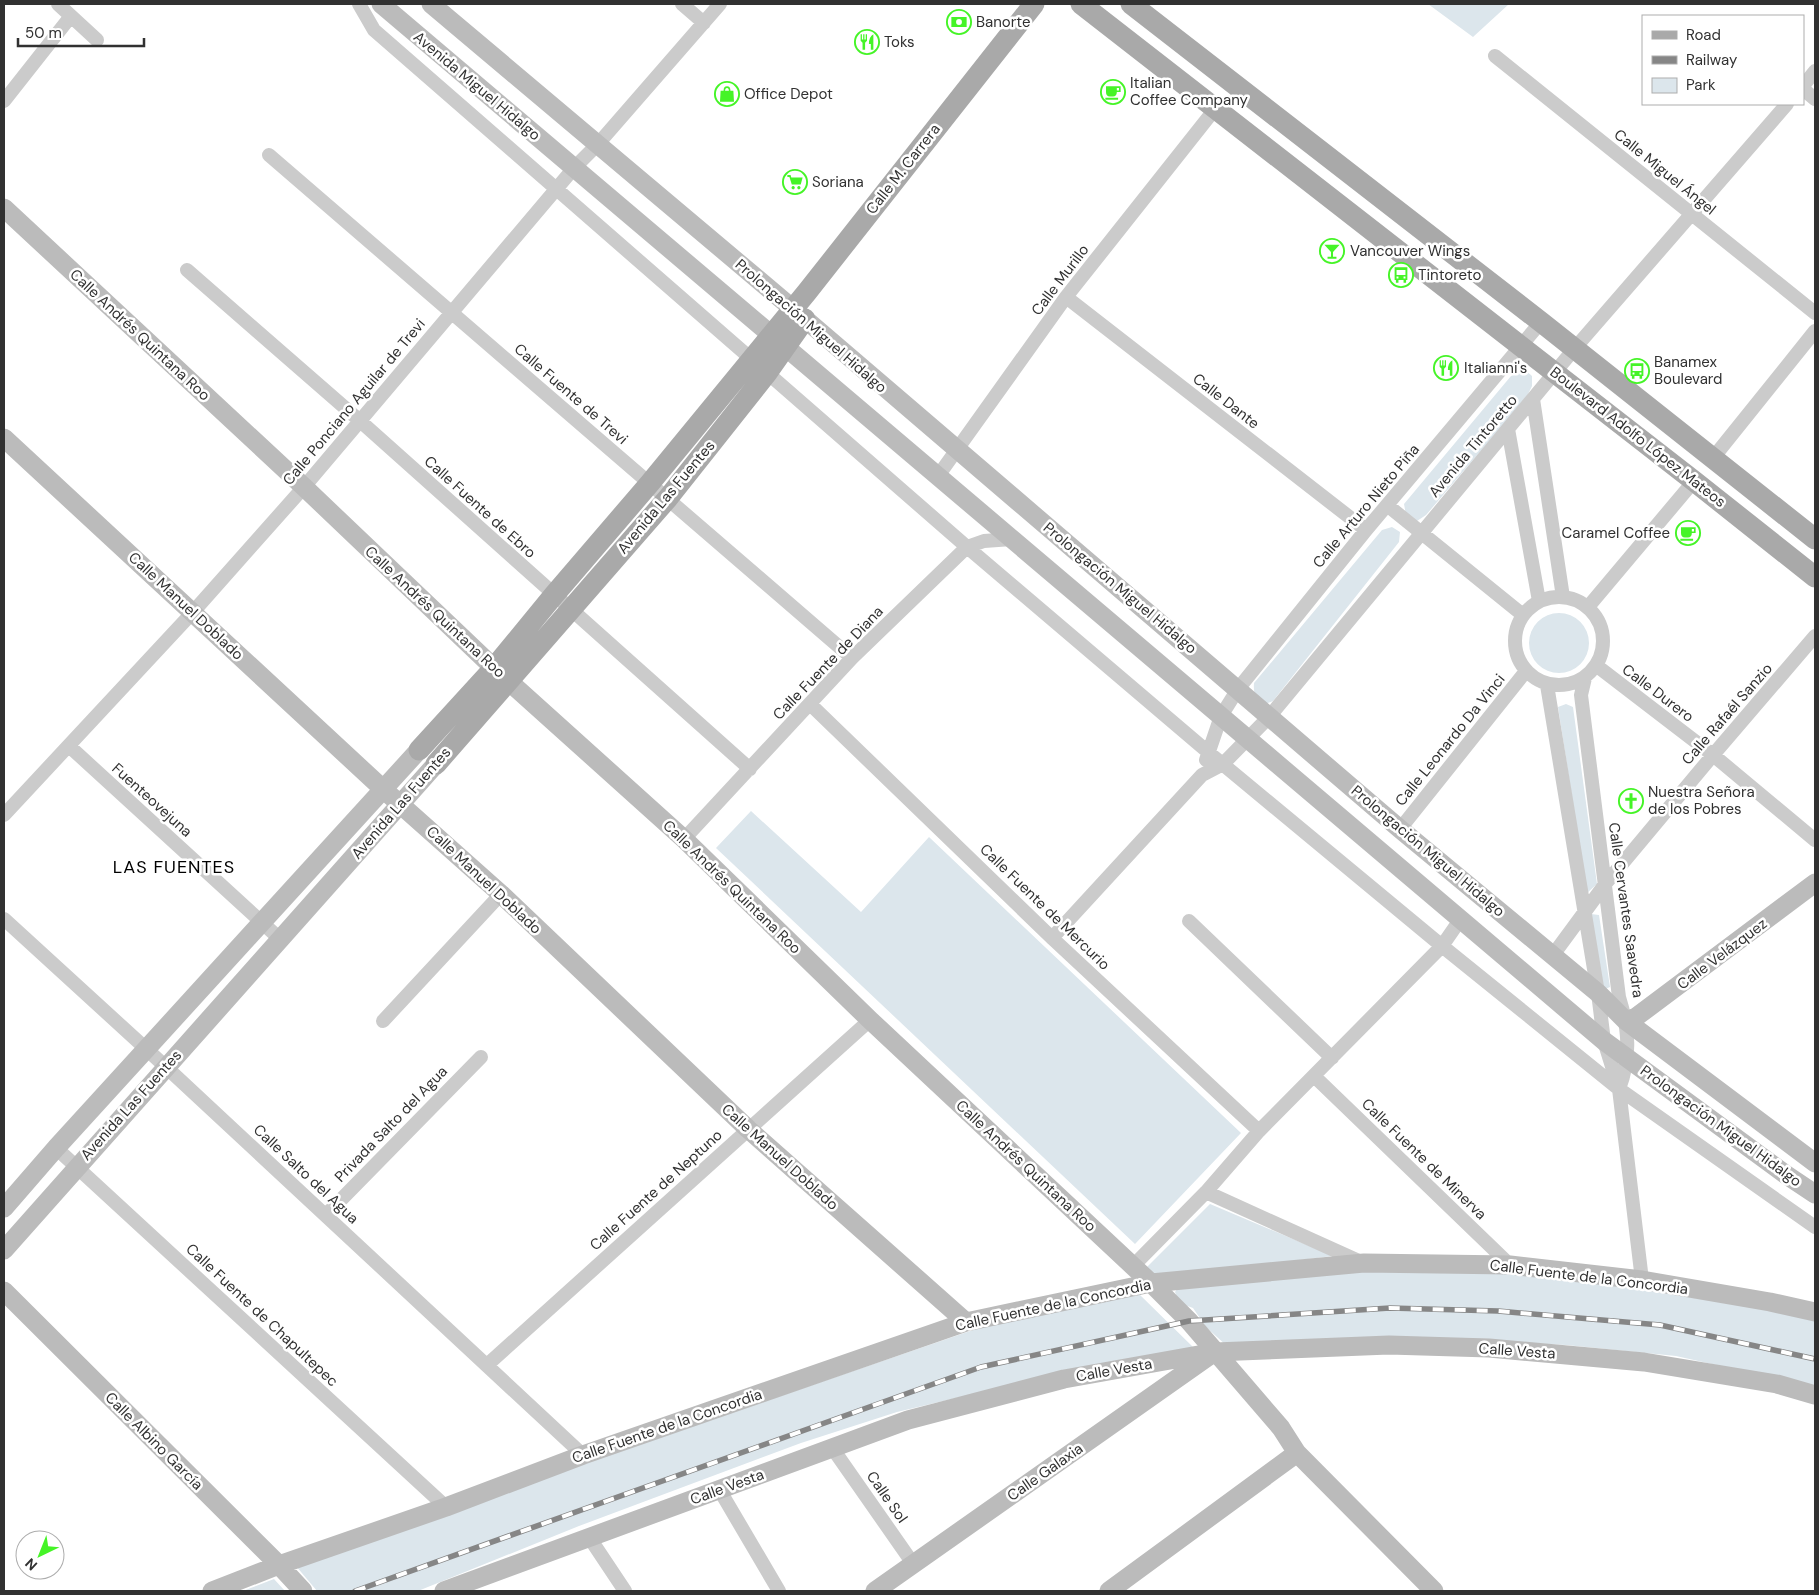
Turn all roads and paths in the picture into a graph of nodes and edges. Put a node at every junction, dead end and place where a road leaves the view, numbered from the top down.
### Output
1 (58, 4) edge
2 (359, 4) edge
3 (381, 4) edge
4 (431, 4) edge
5 (682, 4) edge
6 (720, 4) edge
7 (1034, 4) edge
8 (1081, 4) edge
9 (1131, 4) edge
10 (71, 16) junction
11 (704, 23) junction
12 (97, 40) dead end
13 (1496, 56) dead end
14 (1815, 72) edge
15 (1804, 86) edge
16 (1804, 88) edge
17 (1815, 98) edge
18 (4, 101) edge
19 (1786, 105) edge
20 (1215, 109) junction
21 (598, 144) junction
22 (269, 155) dead end
23 (574, 168) junction
24 (556, 189) junction
25 (4, 208) edge
26 (1691, 214) junction
27 (187, 270) dead end
28 (1066, 297) junction
29 (451, 312) junction
30 (1815, 313) edge
31 (799, 314) junction
32 (1541, 322) junction
33 (1815, 331) edge
34 (779, 341) junction
35 (1522, 347) junction
36 (1575, 348) junction
37 (752, 359) junction
38 (1555, 372) junction
39 (768, 373) junction
40 (1534, 399) junction
41 (359, 420) junction
42 (1508, 429) junction
43 (4, 438) edge
44 (958, 450) junction
45 (1713, 458) junction
46 (938, 476) junction
47 (1694, 481) junction
48 (650, 483) junction
49 (304, 487) junction
50 (668, 498) junction
51 (1387, 505) junction
52 (1366, 530) junction
53 (1422, 532) junction
54 (1012, 539) junction
55 (1815, 539) edge
56 (967, 547) junction
57 (1815, 578) edge
58 (554, 595) junction
59 (1563, 597) junction
60 (1538, 602) junction
61 (1588, 607) junction
62 (570, 610) junction
63 (192, 612) junction
64 (1523, 615) junction
65 (1815, 636) edge
66 (852, 658) junction
67 (1597, 666) junction
68 (1526, 671) junction
69 (501, 675) junction
70 (1585, 678) junction
71 (1547, 684) junction
72 (1238, 689) junction
73 (810, 704) junction
74 (1221, 716) junction
75 (1269, 717) junction
76 (1246, 739) junction
77 (68, 746) junction
78 (419, 750) joint
79 (1208, 752) junction
80 (1712, 755) junction
81 (436, 764) joint
82 (1223, 764) junction
83 (750, 770) junction
84 (1202, 775) junction
85 (384, 789) junction
86 (400, 804) junction
87 (4, 815) edge
88 (1400, 829) junction
89 (684, 839) junction
90 (1815, 840) edge
91 (1606, 882) junction
92 (1815, 883) edge
93 (501, 894) junction
94 (1585, 912) junction
95 (4, 919) edge
96 (1460, 920) junction
97 (1189, 921) dead end
98 (262, 923) junction
99 (1052, 938) junction
100 (280, 939) junction
101 (1442, 946) junction
102 (1553, 955) junction
103 (1598, 993) junction
104 (870, 1020) junction
105 (383, 1021) dead end
106 (1626, 1021) junction
107 (1604, 1041) junction
108 (146, 1049) junction
109 (481, 1057) dead end
110 (1627, 1057) junction
111 (1332, 1058) junction
112 (166, 1067) junction
113 (1314, 1076) junction
114 (1619, 1088) junction
115 (748, 1129) junction
116 (1260, 1131) junction
117 (56, 1148) junction
118 (1815, 1163) edge
119 (77, 1166) junction
120 (1206, 1192) junction
121 (1815, 1194) edge
122 (4, 1208) edge
123 (326, 1215) junction
124 (1815, 1227) edge
125 (4, 1250) edge
126 (1364, 1263) junction
127 (1510, 1265) junction
128 (1133, 1266) junction
129 (1642, 1280) junction
130 (1152, 1283) junction
131 (4, 1291) edge
132 (1815, 1312) edge
133 (966, 1322) junction
134 (1215, 1352) junction
135 (488, 1365) junction
136 (1815, 1395) edge
137 (833, 1448) junction
138 (1297, 1453) junction
139 (583, 1455) junction
140 (719, 1489) junction
141 (446, 1507) junction
142 (589, 1537) junction
143 (279, 1565) junction
144 (914, 1565) junction
145 (471, 1587) edge
146 (1114, 1590) edge
147 (212, 1591) edge
148 (303, 1591) edge
149 (444, 1591) edge
150 (625, 1591) edge
151 (779, 1591) edge
152 (875, 1591) edge
153 (1434, 1591) edge

1 - 10 street
2 - 24 street
3 - 23 main road, Avenida Miguel Hidalgo
4 - 21 main road, Prolongación Miguel Hidalgo
5 - 11 street
6 - 11 street, Calle Ponciano Aguilar de Trevi
7 - 31 main road, Calle M. Carrera
8 - 20 main road, Boulevard Adolfo López Mateos
9 - 32 main road, Boulevard Adolfo López Mateos
10 - 12 street
10 - 18 street
11 - 21 street, Calle Ponciano Aguilar de Trevi
13 - 26 street, Calle Miguel Ángel
14 - 15 street
16 - 17 street
19 - 26 street, Avenida Tintoretto
20 - 28 street, Calle Murillo
20 - 35 main road, Boulevard Adolfo López Mateos
21 - 23 street, Calle Ponciano Aguilar de Trevi
21 - 31 main road, Prolongación Miguel Hidalgo
22 - 29 street, Calle Fuente de Trevi
23 - 24 street, Calle Ponciano Aguilar de Trevi
23 - 34 main road, Prolongación Miguel Hidalgo
24 - 29 street, Calle Ponciano Aguilar de Trevi
24 - 37 street
25 - 49 main road, Calle Andrés Quintana Roo
26 - 30 street, Calle Miguel Ángel
26 - 36 street, Avenida Tintoretto
27 - 41 street, Calle Fuente de Ebro
28 - 44 street, Calle Murillo
28 - 52 street, Calle Dante
29 - 41 street, Calle Ponciano Aguilar de Trevi
29 - 48 street, Calle Fuente de Trevi
31 - 34 main road, Calle M. Carrera
31 - 44 main road, Prolongación Miguel Hidalgo
32 - 35 street, Calle Arturo Nieto Piña
32 - 36 main road, Boulevard Adolfo López Mateos
33 - 45 street
34 - 37 main road, Avenida Las Fuentes
34 - 39 main road, Avenida Las Fuentes
34 - 46 main road, Prolongación Miguel Hidalgo
35 - 38 main road, Boulevard Adolfo López Mateos
35 - 51 street, Calle Arturo Nieto Piña
36 - 38 street, Avenida Tintoretto
36 - 45 main road, Boulevard Adolfo López Mateos
37 - 39 street
37 - 48 main road, Avenida Las Fuentes
38 - 40 street, Avenida Tintoretto
38 - 47 main road, Boulevard Adolfo López Mateos
39 - 50 main road, Avenida Las Fuentes
39 - 56 street
40 - 42 street, Avenida Tintoretto
40 - 59 street
41 - 49 street, Calle Ponciano Aguilar de Trevi
41 - 58 street, Calle Fuente de Ebro
42 - 53 street, Avenida Tintoretto
42 - 60 street
43 - 63 main road, Calle Manuel Doblado
44 - 46 street, Calle Murillo
44 - 72 main road, Prolongación Miguel Hidalgo
45 - 55 main road, Boulevard Adolfo López Mateos
46 - 54 main road, Prolongación Miguel Hidalgo
47 - 57 main road, Boulevard Adolfo López Mateos
47 - 61 street
48 - 50 street, Calle Fuente de Trevi
48 - 58 main road, Avenida Las Fuentes
49 - 63 street, Calle Ponciano Aguilar de Trevi
49 - 69 main road, Calle Andrés Quintana Roo
50 - 62 main road, Avenida Las Fuentes
50 - 66 street, Calle Fuente de Trevi
51 - 52 street, Calle Arturo Nieto Piña
51 - 53 street
52 - 72 street, Calle Arturo Nieto Piña
53 - 64 street
53 - 75 street, Avenida Tintoretto
54 - 56 street
54 - 74 main road, Prolongación Miguel Hidalgo
56 - 66 street, Calle Fuente de Diana
56 - 79 street
58 - 62 street, Calle Fuente de Ebro
58 - 69 main road, Avenida Las Fuentes
59 - 60 street
59 - 61 street
60 - 64 street
61 - 67 street
62 - 69 main road, Avenida Las Fuentes
62 - 83 street, Calle Fuente de Ebro
63 - 77 street, Calle Ponciano Aguilar de Trevi
63 - 85 main road, Calle Manuel Doblado
64 - 68 street
65 - 80 street, Calle Rafaél Sanzio
66 - 73 street, Calle Fuente de Diana
67 - 70 street
67 - 80 street, Calle Durero
68 - 71 street
68 - 88 street, Calle Leonardo Da Vinci
69 - 78 main road, Avenida Las Fuentes
69 - 81 main road, Avenida Las Fuentes
69 - 89 main road, Calle Andrés Quintana Roo
70 - 71 street
70 - 91 street, Calle Cervantes Saavedra
71 - 94 street
72 - 74 street, Calle Arturo Nieto Piña
72 - 75 main road, Prolongación Miguel Hidalgo
73 - 83 street, Calle Fuente de Diana
73 - 99 street, Calle Fuente de Mercurio
74 - 76 main road, Prolongación Miguel Hidalgo
74 - 79 street
75 - 76 street, Avenida Tintoretto
75 - 88 main road, Prolongación Miguel Hidalgo
76 - 82 street, Avenida Tintoretto
76 - 96 main road, Prolongación Miguel Hidalgo
77 - 87 street, Calle Ponciano Aguilar de Trevi
77 - 98 street, Fuenteovejuna
78 - 85 main road, Avenida Las Fuentes
79 - 82 street
79 - 84 street
80 - 90 street, Calle Durero
80 - 91 street, Calle Rafaél Sanzio
81 - 86 main road, Avenida Las Fuentes
82 - 84 street, Avenida Tintoretto
82 - 101 street
83 - 89 street, Calle Fuente de Diana
84 - 99 street
85 - 86 main road, Calle Manuel Doblado
85 - 98 main road, Avenida Las Fuentes
86 - 93 main road, Calle Manuel Doblado
86 - 100 main road, Avenida Las Fuentes
88 - 102 main road, Prolongación Miguel Hidalgo
89 - 104 main road, Calle Andrés Quintana Roo
91 - 94 street, Calle Rafaél Sanzio
91 - 106 street, Calle Cervantes Saavedra
92 - 106 main road, Calle Velázquez
93 - 105 street
93 - 115 main road, Calle Manuel Doblado
94 - 102 street, Calle Rafaél Sanzio
94 - 103 street
95 - 108 street, Calle Salto del Agua
96 - 101 street
96 - 107 main road, Prolongación Miguel Hidalgo
97 - 111 street
98 - 100 street, Fuenteovejuna
98 - 108 main road, Avenida Las Fuentes
99 - 116 street, Calle Fuente de Mercurio
100 - 112 main road, Avenida Las Fuentes
101 - 111 street
101 - 114 street
102 - 103 main road, Prolongación Miguel Hidalgo
103 - 106 main road, Prolongación Miguel Hidalgo
103 - 107 street
104 - 115 street, Calle Fuente de Neptuno
104 - 128 main road, Calle Andrés Quintana Roo
106 - 110 street, Calle Cervantes Saavedra
106 - 118 main road, Prolongación Miguel Hidalgo
107 - 110 main road, Prolongación Miguel Hidalgo
107 - 114 street
108 - 112 street, Calle Salto del Agua
108 - 117 main road, Avenida Las Fuentes
109 - 123 street, Privada Salto del Agua
110 - 114 street, Calle Cervantes Saavedra
110 - 121 main road, Prolongación Miguel Hidalgo
111 - 113 street
112 - 119 main road, Avenida Las Fuentes
112 - 123 street, Calle Salto del Agua
113 - 116 street
113 - 127 street, Calle Fuente de Minerva
114 - 124 street
114 - 129 street
115 - 133 main road, Calle Manuel Doblado
115 - 135 street, Calle Fuente de Neptuno
116 - 120 street
117 - 119 street, Calle Fuente de Chapultepec
117 - 122 main road, Avenida Las Fuentes
119 - 125 main road, Avenida Las Fuentes
119 - 141 street, Calle Fuente de Chapultepec
120 - 126 street
120 - 128 street
123 - 135 street, Calle Salto del Agua
126 - 127 main road, Calle Fuente de la Concordia
126 - 130 main road, Calle Fuente de la Concordia
127 - 129 main road, Calle Fuente de la Concordia
128 - 130 main road, Calle Andrés Quintana Roo
129 - 132 main road, Calle Fuente de la Concordia
130 - 133 main road, Calle Fuente de la Concordia
130 - 134 main road, Calle Andrés Quintana Roo
131 - 143 main road, Calle Albino García
133 - 139 main road, Calle Fuente de la Concordia
134 - 136 main road, Calle Vesta
134 - 137 main road, Calle Vesta
134 - 138 main road, Calle Andrés Quintana Roo
134 - 144 main road, Calle Galaxia
135 - 139 street, Calle Salto del Agua
137 - 140 main road, Calle Vesta
137 - 144 street, Calle Sol
138 - 146 main road
138 - 153 main road, Calle Andrés Quintana Roo
139 - 141 main road, Calle Fuente de la Concordia
140 - 142 main road, Calle Vesta
140 - 151 street
141 - 143 main road, Calle Fuente de la Concordia
142 - 145 main road, Calle Vesta
142 - 150 street
143 - 147 main road, Calle Fuente de la Concordia
143 - 148 main road, Calle Albino García
144 - 152 main road, Calle Galaxia
145 - 149 main road, Calle Vesta

